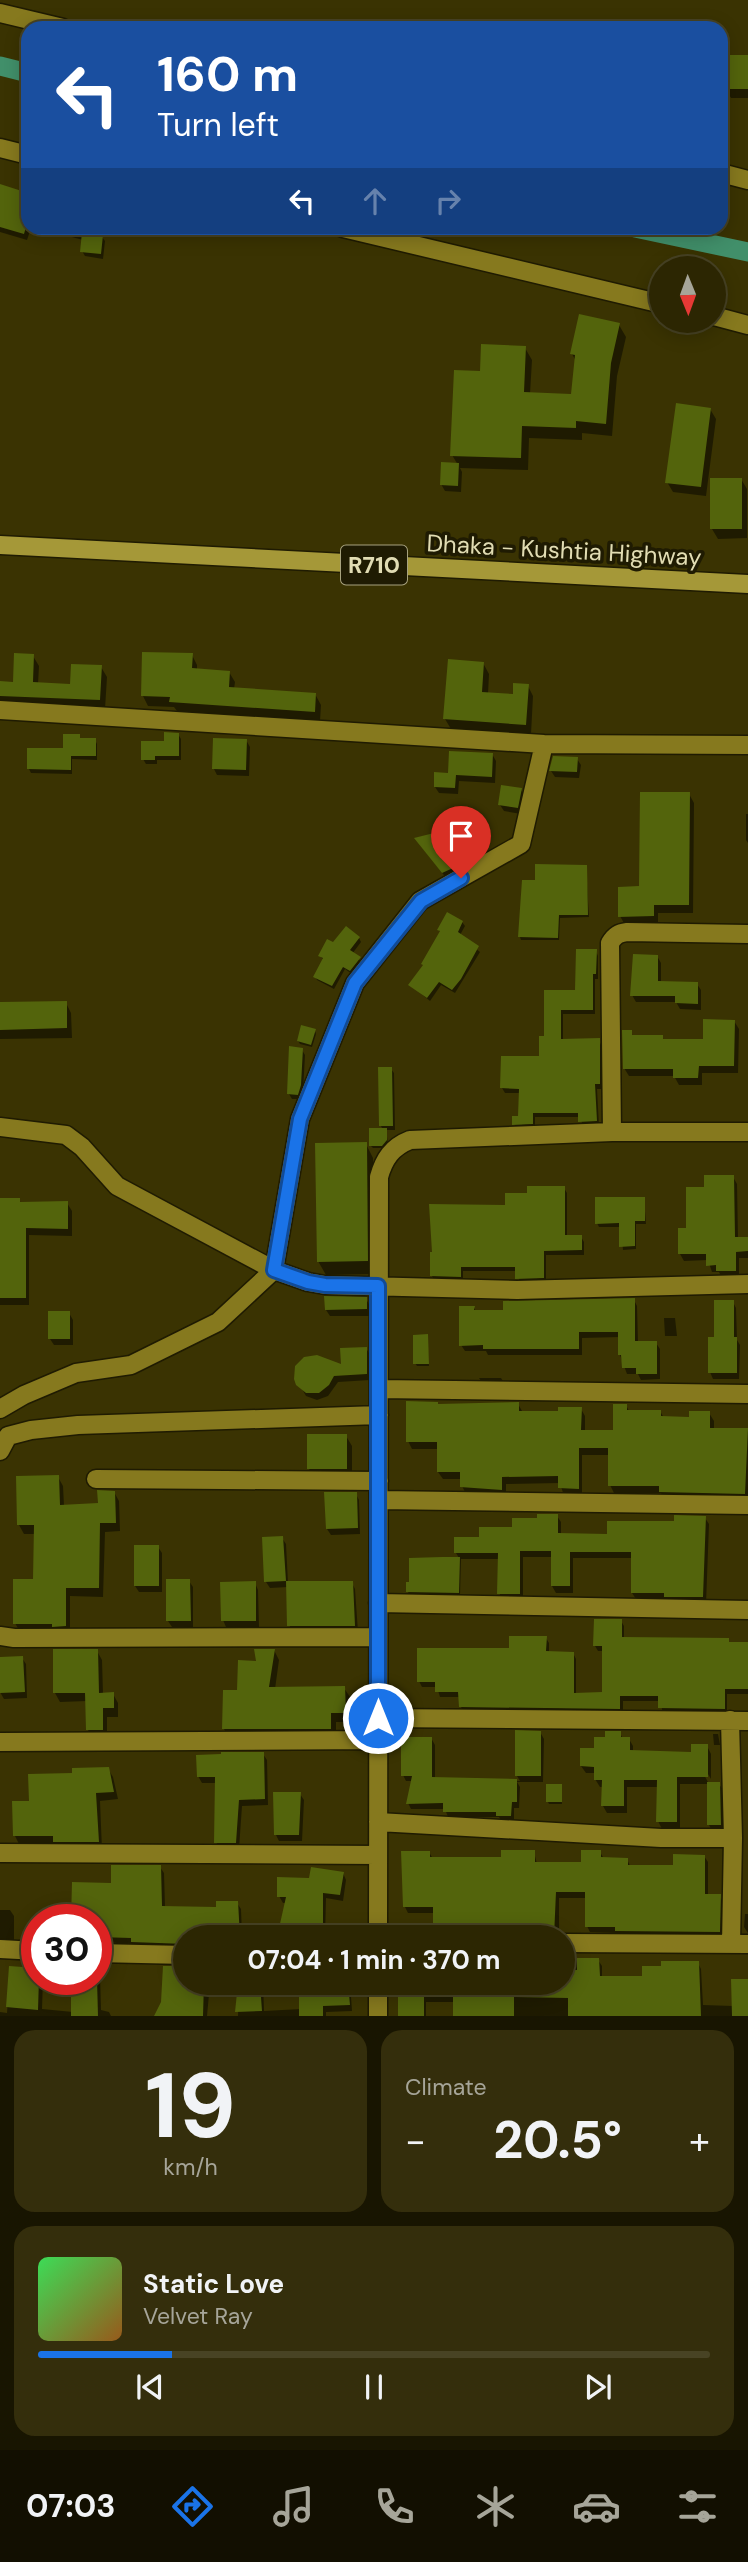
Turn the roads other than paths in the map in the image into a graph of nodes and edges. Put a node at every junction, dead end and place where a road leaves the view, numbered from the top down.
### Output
1 (0, 13) edge
2 (34, 21) edge
3 (0, 148) edge
4 (21, 153) edge
5 (728, 175) edge
6 (748, 180) edge
7 (372, 235) edge
8 (649, 301) edge
9 (726, 319) edge
10 (748, 324) edge
11 (0, 545) edge
12 (748, 584) edge
13 (1, 715) edge
14 (544, 744) junction
15 (748, 745) edge
16 (748, 934) edge
17 (0, 1128) edge
18 (612, 1132) junction
19 (748, 1132) edge
20 (274, 1270) junction
21 (748, 1284) edge
22 (378, 1286) junction
23 (379, 1389) junction
24 (748, 1394) edge
25 (0, 1409) edge
26 (379, 1415) junction
27 (0, 1451) edge
28 (96, 1479) dead end
29 (379, 1481) junction
30 (379, 1500) junction
31 (748, 1504) edge
32 (378, 1603) junction
33 (748, 1610) edge
34 (0, 1636) edge
35 (378, 1637) junction
36 (378, 1718) junction
37 (739, 1721) edge
38 (378, 1740) junction
39 (0, 1742) edge
40 (378, 1822) junction
41 (733, 1838) junction
42 (0, 1853) edge
43 (378, 1854) junction
44 (378, 1925) edge
45 (575, 1942) edge
46 (739, 1944) edge
47 (0, 1949) edge
48 (21, 1950) edge
49 (112, 1953) edge
50 (173, 1955) edge
51 (378, 1995) edge
52 (378, 2016) edge

1 - 2 street
3 - 4 street
5 - 6 street
7 - 8 street
9 - 10 street
11 - 12 main road, Dhaka - Kushtia Highway / R710
13 - 14 street
14 - 15 street
14 - 20 street
16 - 18 street
17 - 20 street
18 - 19 street
18 - 22 street
20 - 22 street
20 - 25 street
21 - 22 street
22 - 23 street
23 - 24 street
23 - 26 street
26 - 27 street
26 - 29 street
28 - 29 street
29 - 30 street
30 - 31 street
30 - 32 street
32 - 33 street
32 - 35 street
34 - 35 street
35 - 36 street
36 - 37 street
36 - 38 street
37 - 41 street
38 - 39 street
38 - 40 street
40 - 41 street
40 - 43 street
41 - 46 street
42 - 43 street
43 - 44 street
45 - 46 street
47 - 48 street
49 - 50 street
51 - 52 street

